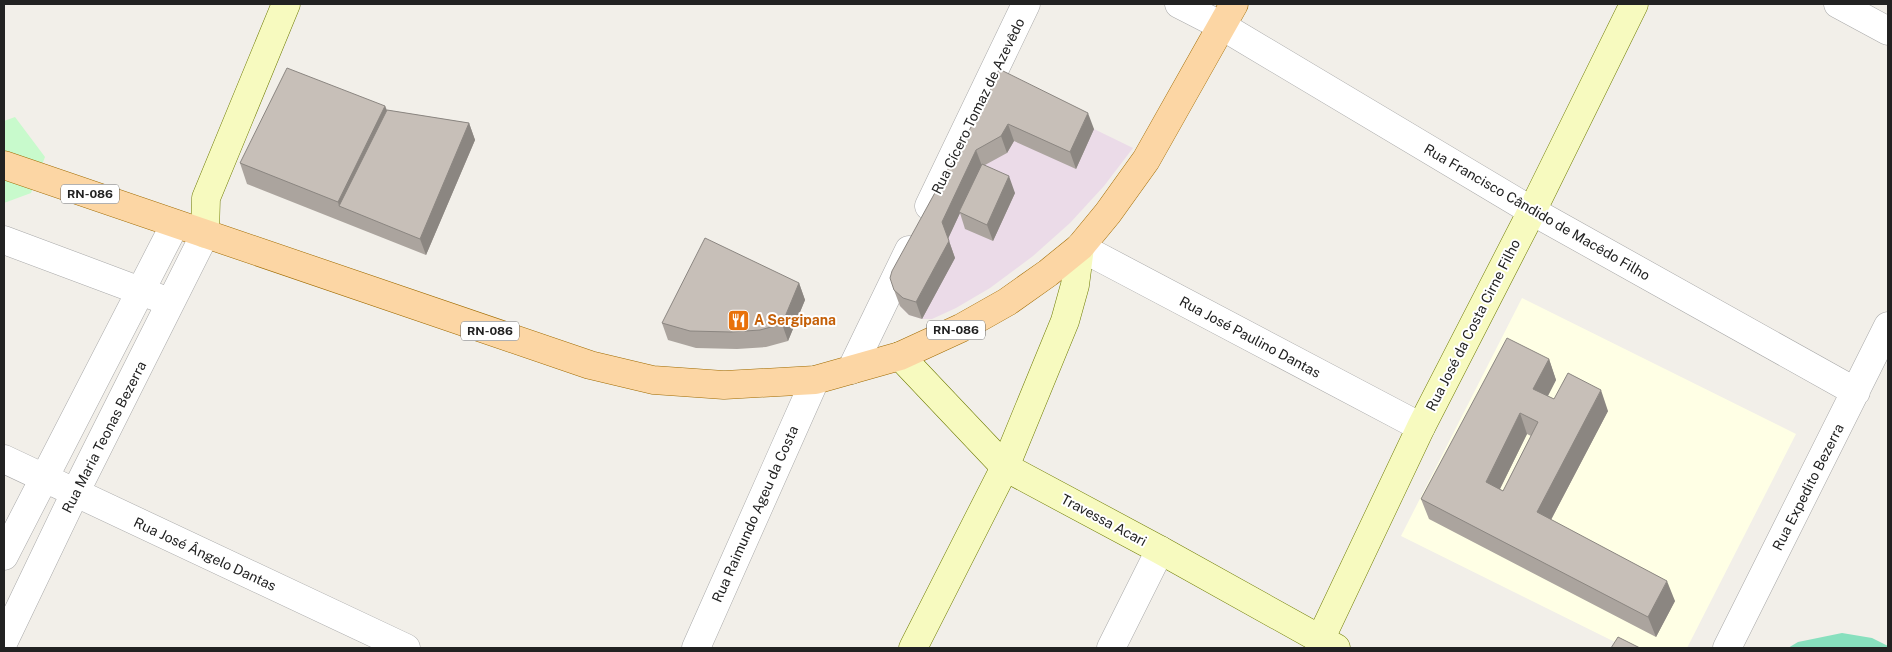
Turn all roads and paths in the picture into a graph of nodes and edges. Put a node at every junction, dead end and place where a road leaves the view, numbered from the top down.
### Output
1 (286, 4) edge
2 (1026, 4) edge
3 (1179, 4) edge
4 (1634, 4) edge
5 (1838, 4) edge
6 (1228, 15) edge
7 (1888, 31) edge
8 (4, 165) edge
9 (206, 198) junction
10 (1532, 211) junction
11 (176, 224) junction
12 (205, 234) junction
13 (4, 240) edge
14 (1080, 247) junction
15 (141, 291) junction
16 (172, 303) junction
17 (1888, 326) edge
18 (900, 356) junction
19 (851, 370) junction
20 (815, 380) junction
21 (1856, 392) junction
22 (1421, 427) junction
23 (4, 459) edge
24 (1004, 467) junction
25 (44, 478) junction
26 (75, 493) junction
27 (1160, 550) junction
28 (4, 556) edge
29 (4, 641) edge
30 (1324, 645) edge
31 (406, 648) edge
32 (696, 648) edge
33 (913, 648) edge
34 (1111, 648) edge
35 (1727, 648) edge

1 - 9 street
2 - 19 street, Rua Cícero Tomaz de Azevêdo
3 - 6 street, Rua Francisco Cândido de Macêdo Filho
4 - 10 street, Rua José da Costa Cirne Filho
5 - 7 street
6 - 10 street, Rua Francisco Cândido de Macêdo Filho
6 - 14 main road, RN-086
8 - 11 main road, RN-086
9 - 11 street
9 - 12 street
10 - 21 street, Rua Francisco Cândido de Macêdo Filho
10 - 22 street, Rua José da Costa Cirne Filho
11 - 12 main road, RN-086
11 - 15 street
12 - 16 street, Rua Maria Teonas Bezerra
12 - 20 main road, RN-086
13 - 15 street
14 - 18 main road, RN-086
14 - 22 street, Rua José Paulino Dantas
14 - 24 street
15 - 16 street
15 - 25 street
16 - 26 street, Rua Maria Teonas Bezerra
17 - 21 street, Rua Expedito Bezerra
18 - 19 main road, RN-086
18 - 24 street, Travessa Acari
19 - 20 main road, RN-086
20 - 32 street, Rua Raimundo Ageu da Costa
21 - 35 street, Rua Expedito Bezerra
22 - 30 street, Rua José da Costa Cirne Filho
23 - 25 street, Rua José Ângelo Dantas
24 - 27 street, Travessa Acari
24 - 33 street
25 - 26 street, Rua José Ângelo Dantas
25 - 28 street
26 - 29 street, Rua Maria Teonas Bezerra
26 - 31 street, Rua José Ângelo Dantas
27 - 30 street, Travessa Acari
27 - 34 street

